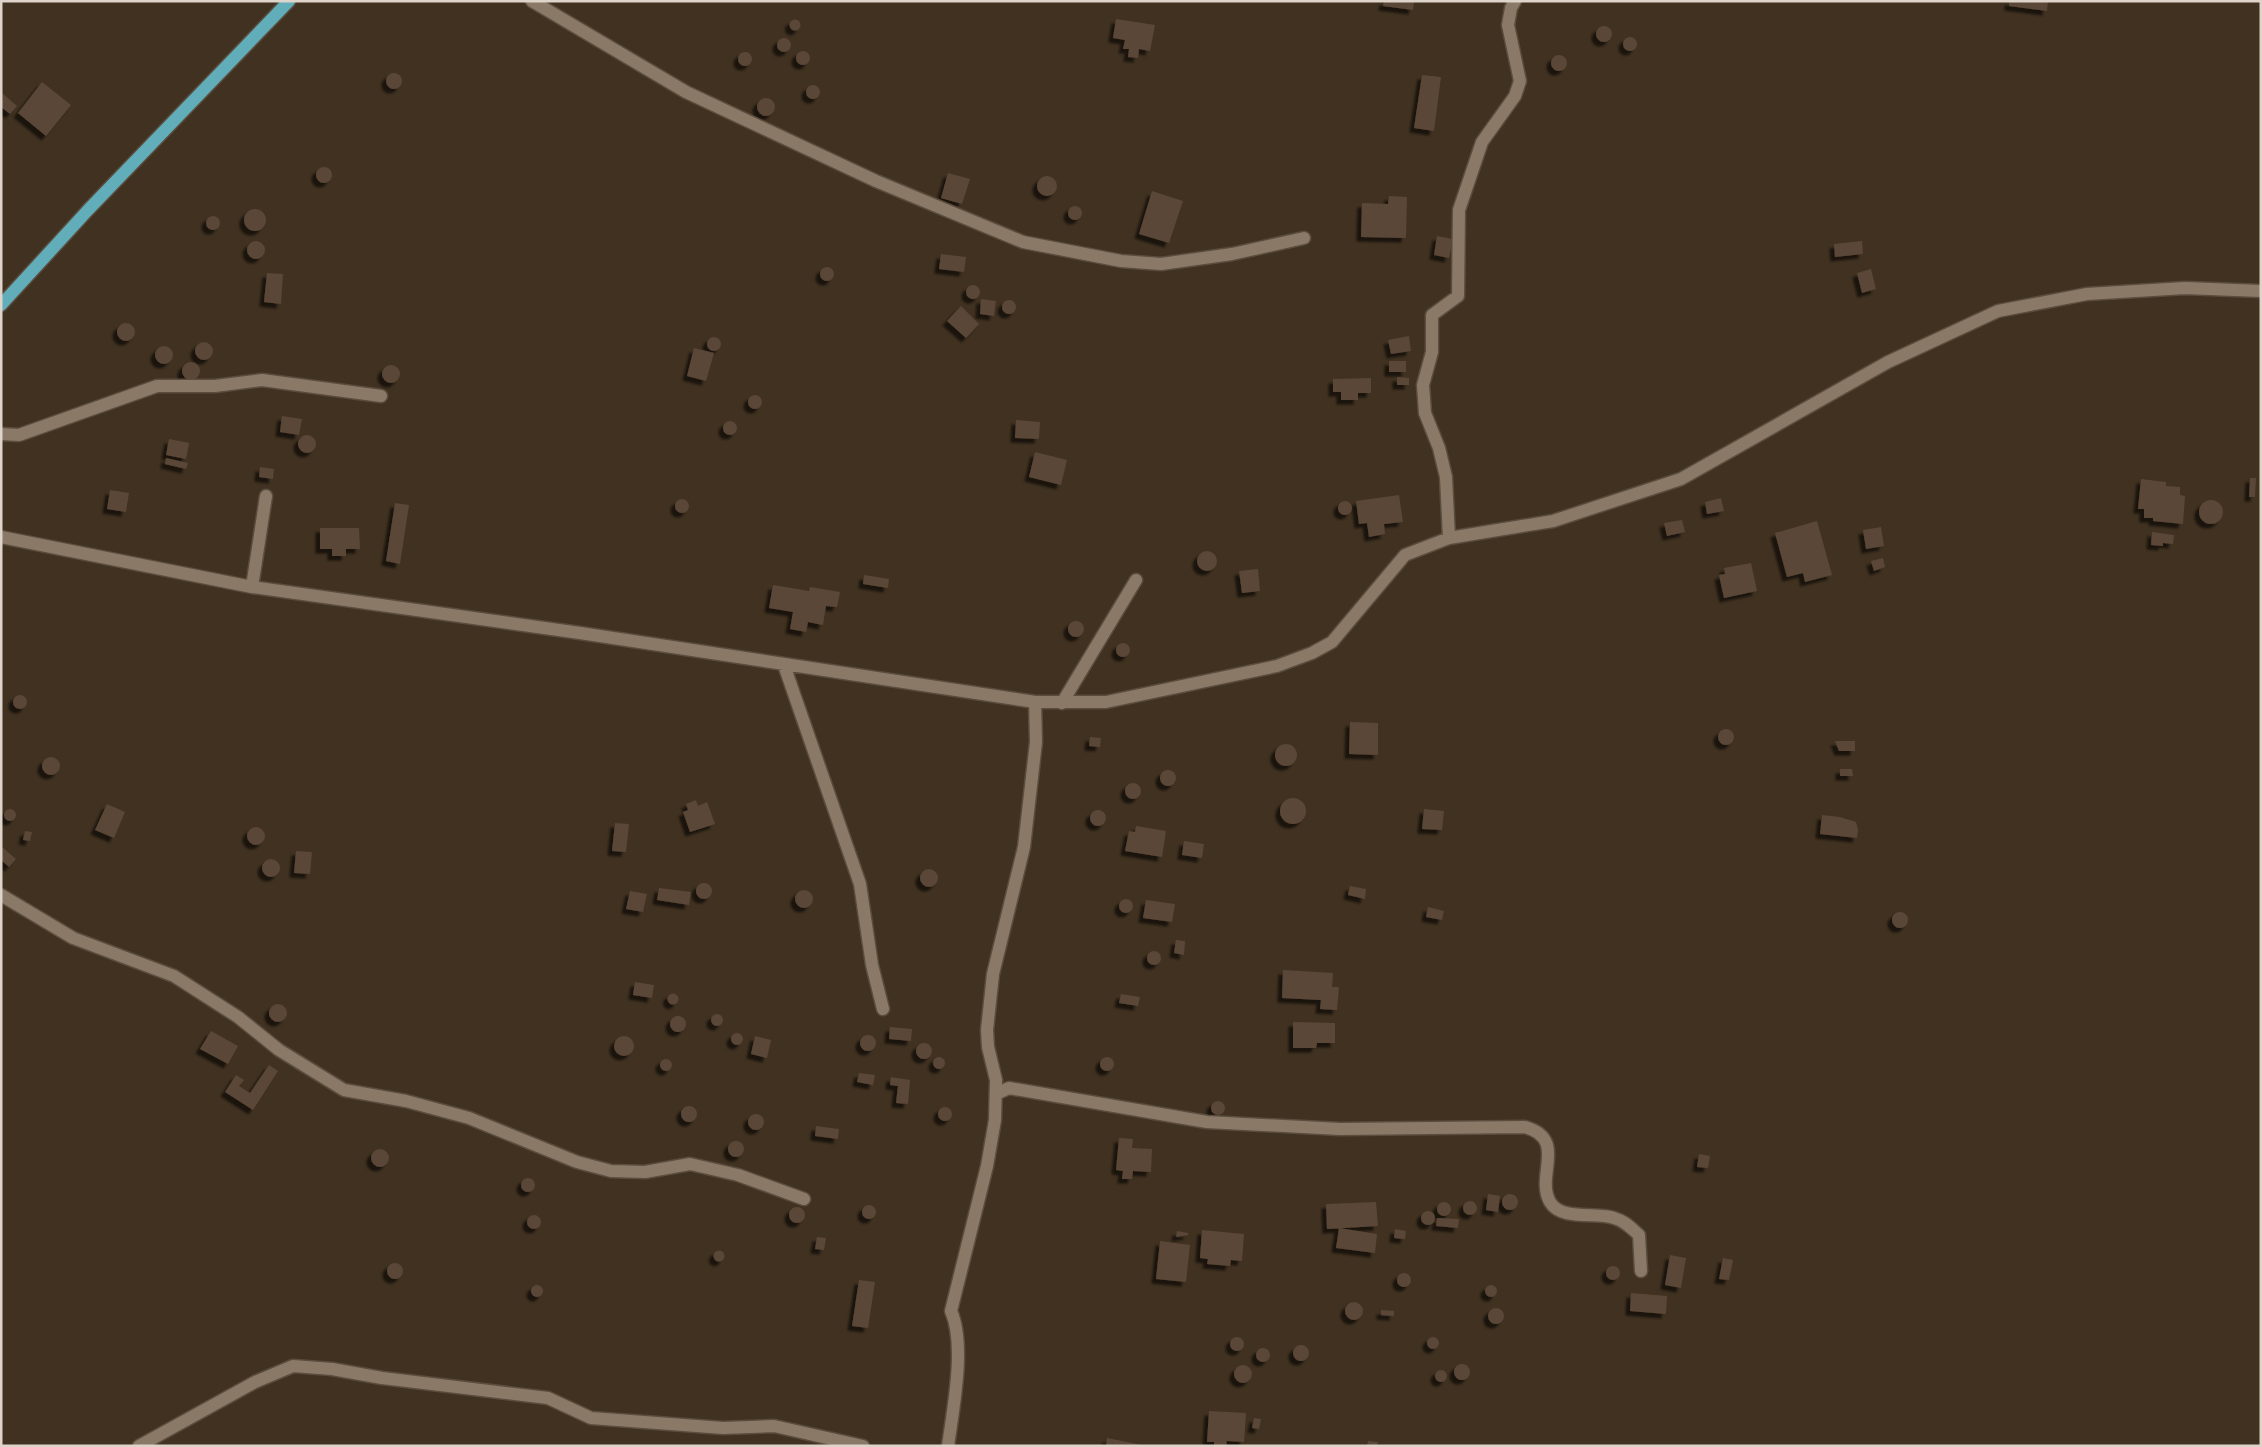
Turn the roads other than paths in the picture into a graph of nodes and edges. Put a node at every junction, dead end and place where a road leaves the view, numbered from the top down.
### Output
1 (289, 1) edge
2 (532, 1) edge
3 (1515, 1) edge
4 (1304, 238) dead end
5 (2261, 291) edge
6 (1, 305) edge
7 (381, 396) dead end
8 (1, 434) edge
9 (266, 496) dead end
10 (1, 537) edge
11 (1449, 538) junction
12 (1136, 580) dead end
13 (252, 587) junction
14 (784, 665) junction
15 (1035, 702) junction
16 (1062, 703) junction
17 (1, 895) edge
18 (883, 1009) dead end
19 (996, 1094) junction
20 (804, 1199) dead end
21 (1641, 1271) dead end
22 (139, 1446) edge
23 (863, 1446) edge
24 (948, 1446) edge

1 - 6 main road
2 - 4 street
3 - 11 street
5 - 11 street
7 - 8 street
9 - 13 street
10 - 13 street
11 - 16 street
12 - 16 street
13 - 14 street
14 - 15 street
14 - 18 street
15 - 16 street
15 - 19 street
17 - 20 street
19 - 21 street
19 - 24 street
22 - 23 street

